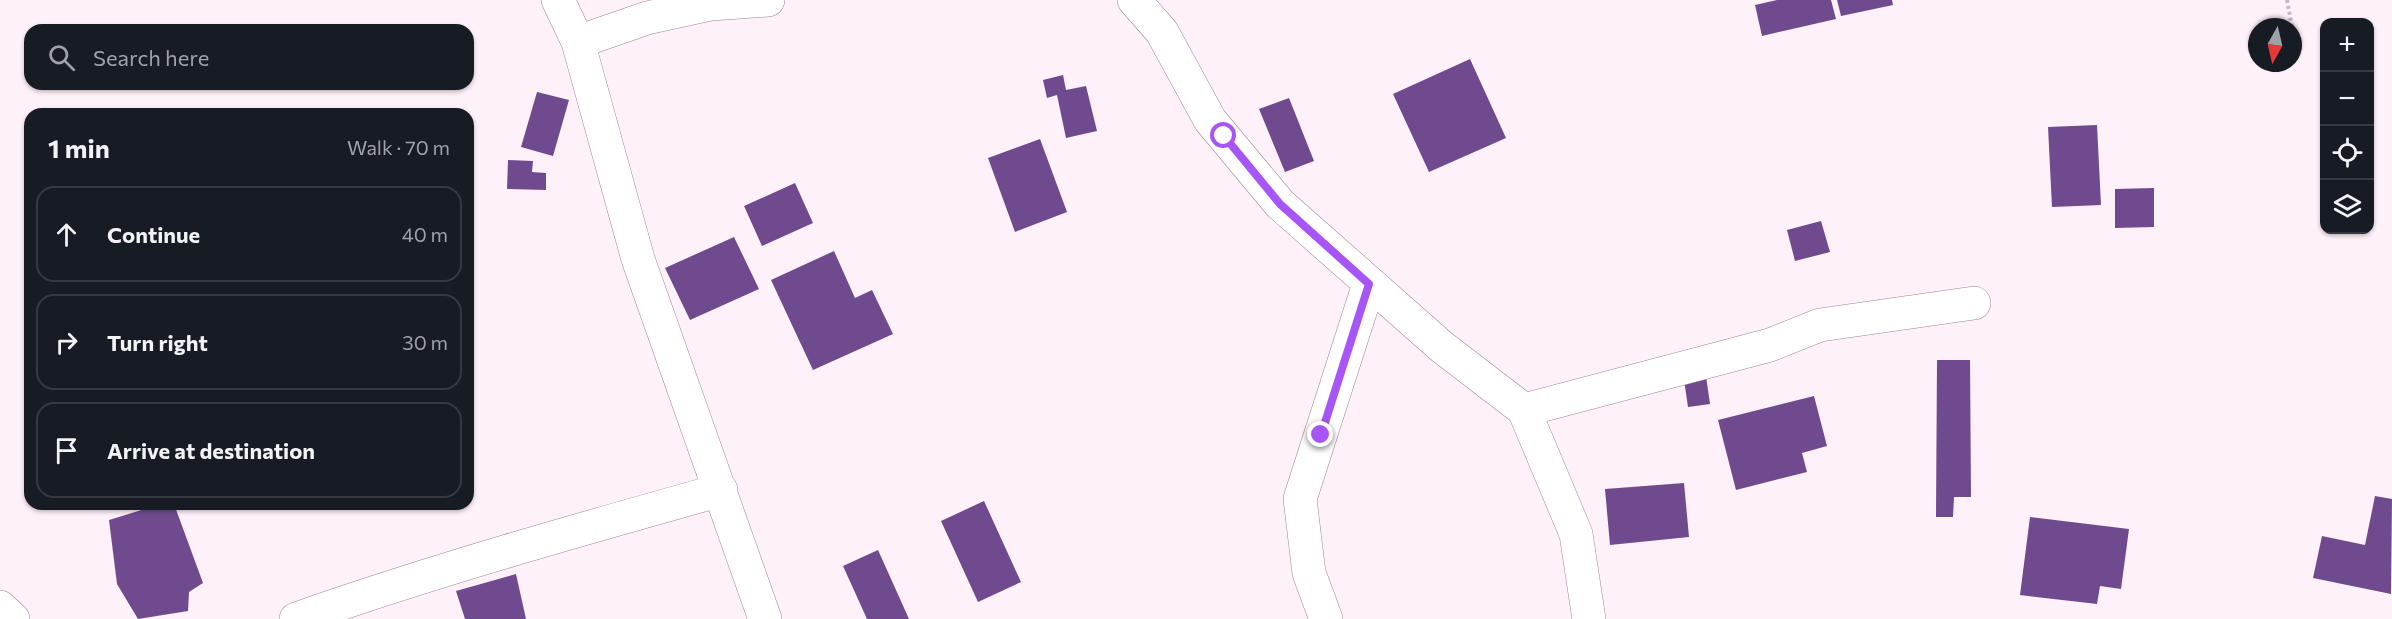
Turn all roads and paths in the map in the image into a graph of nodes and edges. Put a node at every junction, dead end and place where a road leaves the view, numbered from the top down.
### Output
1 (558, 0) edge
2 (768, 0) edge
3 (1134, 0) edge
4 (2287, 0) edge
5 (2290, 18) edge
6 (578, 42) junction
7 (1369, 284) junction
8 (1974, 303) dead end
9 (1524, 410) junction
10 (721, 490) junction
11 (0, 608) edge
12 (13, 619) edge
13 (296, 619) edge
14 (765, 619) edge
15 (1326, 619) edge
16 (1589, 619) edge

1 - 6 street
2 - 6 street
3 - 7 street
4 - 5 path
6 - 10 street
7 - 9 street
7 - 15 street
8 - 9 street
9 - 16 street
10 - 13 street
10 - 14 street
11 - 12 street

